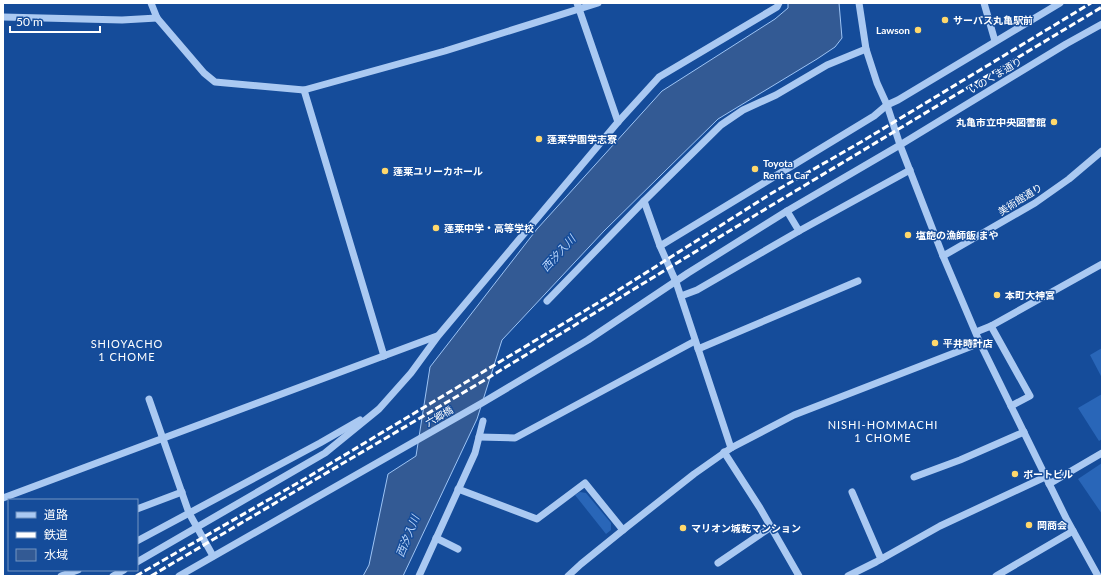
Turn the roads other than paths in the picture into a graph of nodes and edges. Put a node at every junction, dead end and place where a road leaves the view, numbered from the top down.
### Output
1 (151, 3) edge
2 (598, 3) edge
3 (779, 3) edge
4 (859, 3) edge
5 (984, 3) edge
6 (1060, 3) edge
7 (578, 6) edge
8 (3, 17) edge
9 (157, 18) junction
10 (1102, 24) edge
11 (995, 41) junction
12 (866, 49) junction
13 (304, 90) junction
14 (887, 104) junction
15 (618, 122) junction
16 (900, 145) junction
17 (1102, 151) edge
18 (910, 170) junction
19 (644, 201) junction
20 (787, 211) junction
21 (799, 231) junction
22 (660, 246) junction
23 (943, 256) junction
24 (1102, 264) edge
25 (858, 281) dead end
26 (676, 282) junction
27 (681, 296) junction
28 (546, 302) dead end
29 (991, 326) junction
30 (976, 332) junction
31 (438, 336) junction
32 (696, 341) junction
33 (980, 343) junction
34 (698, 349) junction
35 (384, 356) junction
36 (148, 399) dead end
37 (1011, 406) junction
38 (379, 409) junction
39 (483, 421) dead end
40 (1024, 432) junction
41 (479, 437) junction
42 (163, 438) junction
43 (731, 448) junction
44 (724, 452) junction
45 (1102, 453) edge
46 (1045, 476) junction
47 (914, 477) dead end
48 (1049, 484) junction
49 (458, 489) junction
50 (182, 492) junction
51 (852, 492) dead end
52 (3, 498) edge
53 (138, 509) edge
54 (189, 513) junction
55 (771, 527) junction
56 (197, 529) junction
57 (623, 530) junction
58 (1073, 531) junction
59 (436, 538) junction
60 (138, 540) edge
61 (458, 549) dead end
62 (212, 556) junction
63 (881, 559) junction
64 (138, 561) edge
65 (718, 563) dead end
66 (75, 571) edge
67 (122, 571) edge
68 (999, 575) edge
69 (61, 576) edge
70 (113, 576) edge
71 (178, 576) edge
72 (418, 576) edge
73 (568, 576) edge
74 (799, 576) edge
75 (848, 576) edge
76 (1098, 576) edge

1 - 9 street
2 - 7 street
3 - 15 street
4 - 12 street
5 - 11 street
6 - 11 street
7 - 13 street
7 - 15 street
8 - 9 street
9 - 13 street
10 - 16 street, いのくま通り
11 - 14 street
12 - 14 street
12 - 19 street
13 - 35 street
14 - 16 street
14 - 22 street
15 - 31 street
16 - 18 street
16 - 20 street, いのくま通り
17 - 23 street, 美術館通り
18 - 21 street
18 - 23 street
19 - 22 street
19 - 28 street
20 - 21 street
20 - 26 street, いのくま通り
21 - 27 street
22 - 26 street
23 - 30 street
24 - 29 street
25 - 34 street
26 - 27 street
26 - 62 street, 六郷橋
27 - 32 street
29 - 30 street
29 - 37 street
30 - 33 street
31 - 35 street
31 - 38 street
32 - 34 street
32 - 41 street
33 - 37 street
33 - 43 street
34 - 43 street
35 - 42 street
36 - 42 street
37 - 40 street
38 - 54 street
38 - 56 street
39 - 41 street
40 - 46 street
40 - 47 street
41 - 49 street
42 - 50 street
42 - 52 street
43 - 44 street
44 - 55 street
44 - 57 street
45 - 48 street
46 - 48 street
46 - 63 street
48 - 58 street
49 - 57 street
49 - 59 street
50 - 53 street
50 - 54 street
51 - 63 street
54 - 56 street
54 - 60 street
55 - 65 street
55 - 74 street
56 - 62 street
56 - 64 street
57 - 73 street
58 - 68 street
58 - 76 street
59 - 61 street
59 - 72 street
62 - 71 street, 六郷橋
63 - 75 street
66 - 69 street
67 - 70 street

